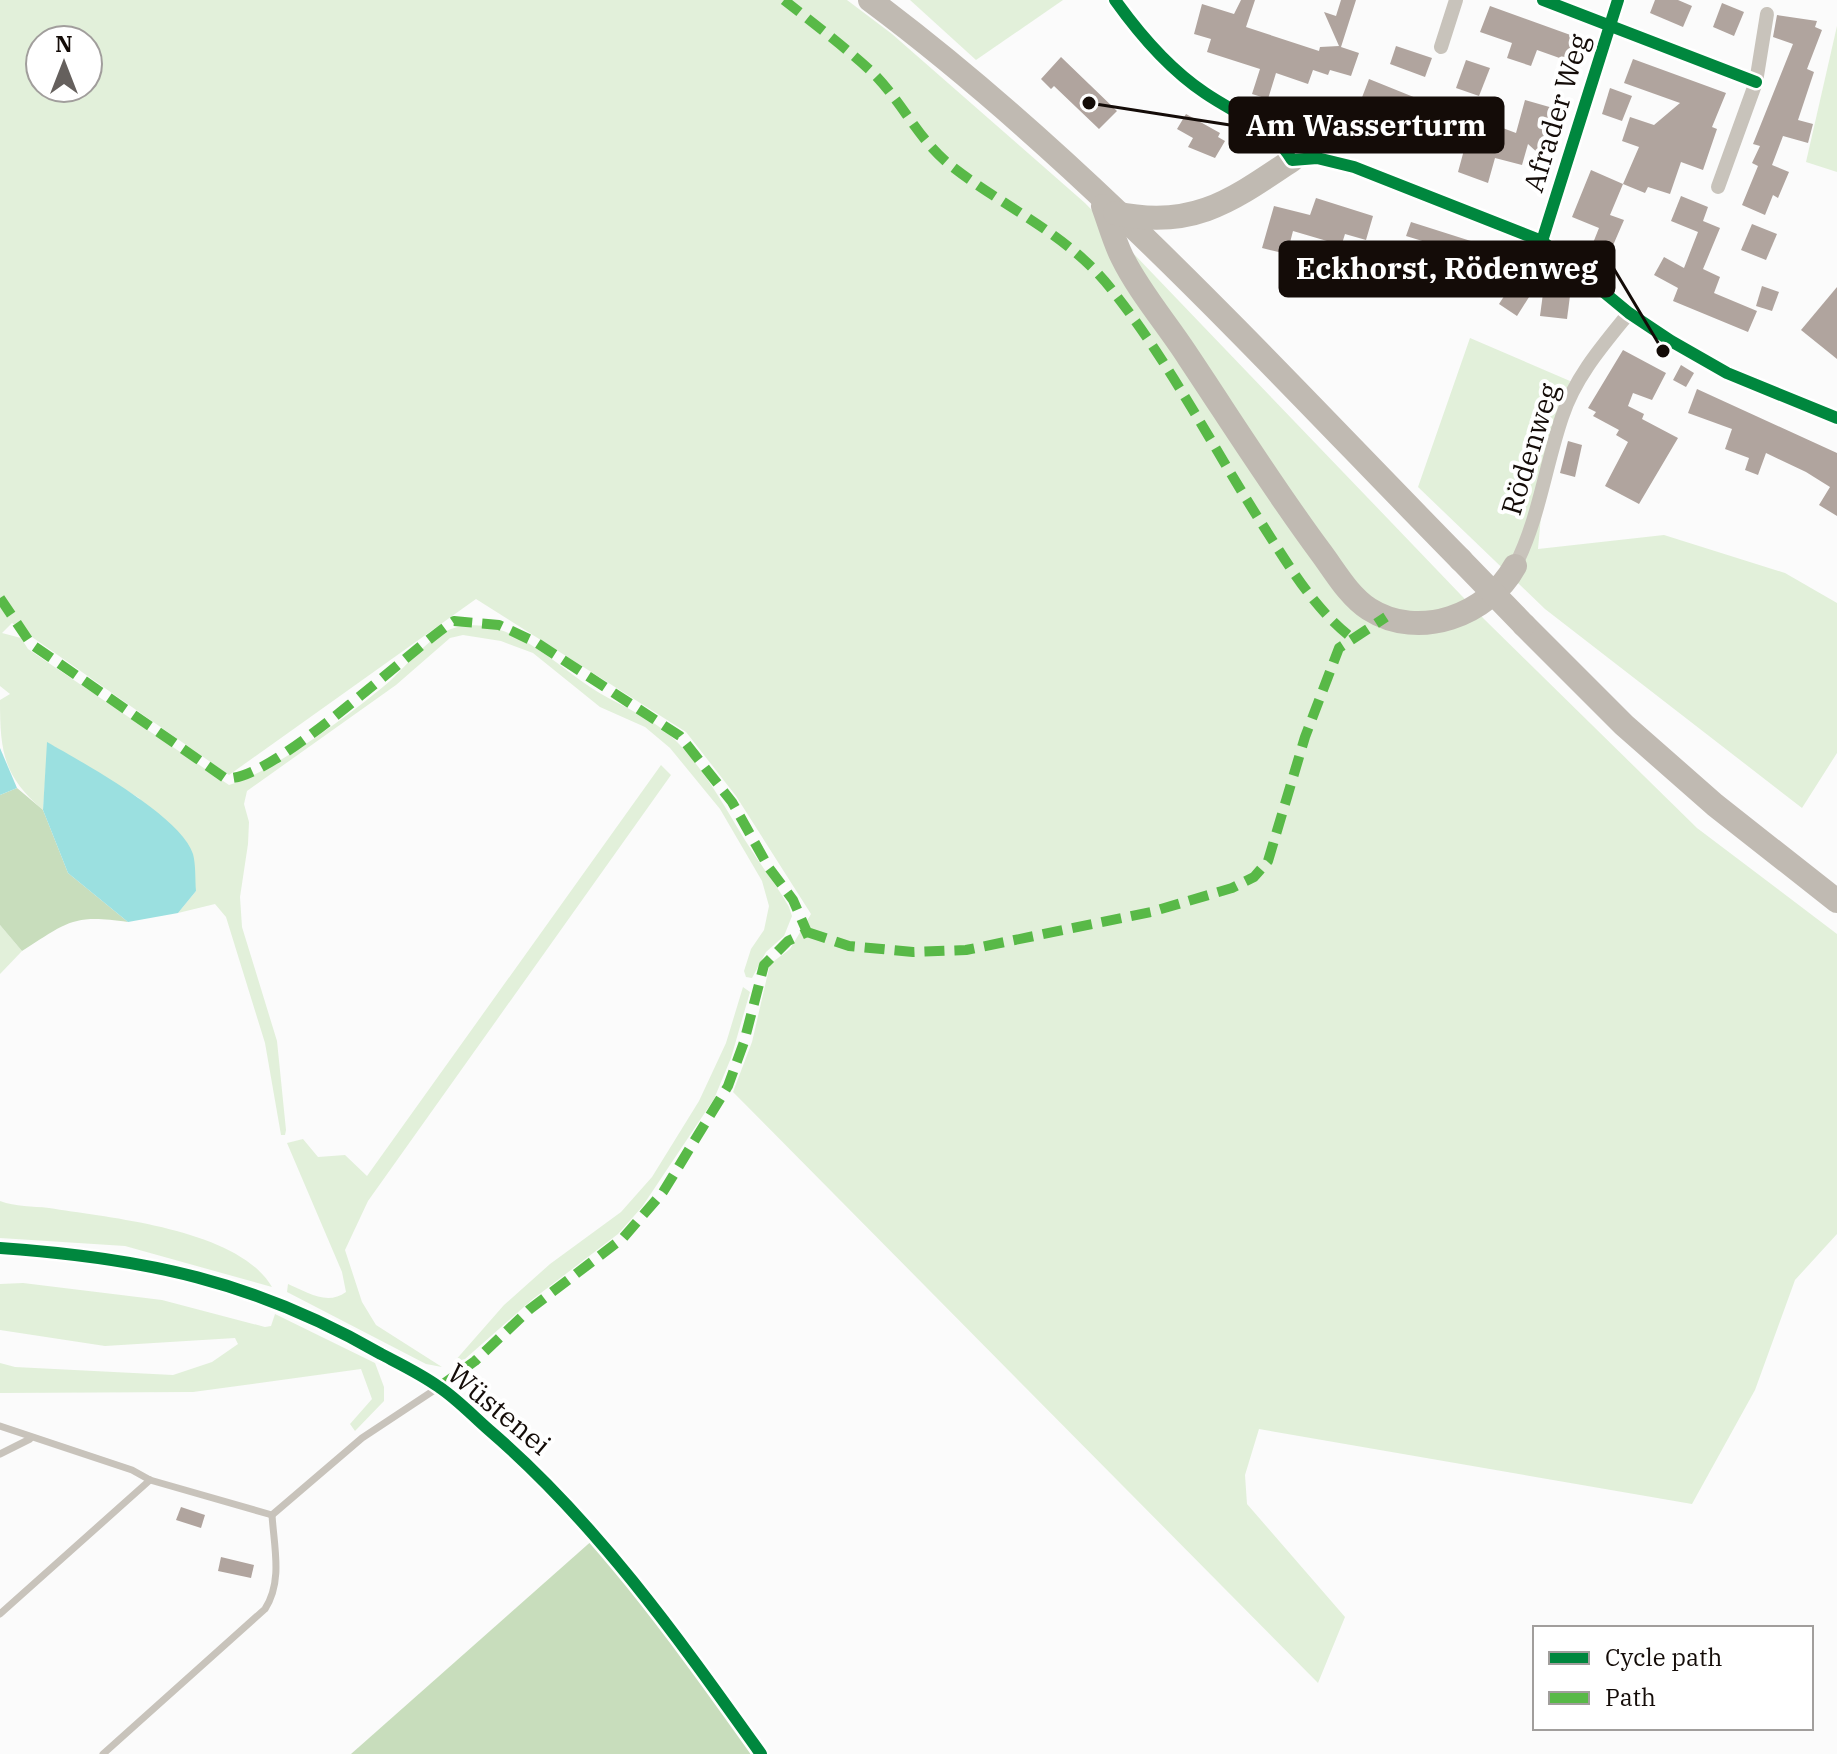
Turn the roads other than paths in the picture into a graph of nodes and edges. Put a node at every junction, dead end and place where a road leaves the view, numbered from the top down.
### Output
1 (870, 0) edge
2 (1115, 0) edge
3 (1456, 0) edge
4 (1543, 0) edge
5 (1618, 0) edge
6 (1767, 14) dead end
7 (1608, 24) junction
8 (1441, 47) dead end
9 (1756, 82) junction
10 (1292, 160) junction
11 (1718, 187) dead end
12 (1108, 206) junction
13 (1542, 241) junction
14 (1629, 313) junction
15 (1837, 418) edge
16 (1515, 566) joint
17 (1837, 901) edge
18 (0, 1248) edge
19 (439, 1387) junction
20 (0, 1426) edge
21 (30, 1439) junction
22 (0, 1454) edge
23 (150, 1480) junction
24 (272, 1515) junction
25 (0, 1614) edge
26 (103, 1754) edge
27 (761, 1754) edge

1 - 12 main road
2 - 10 street
3 - 8 street
4 - 7 street
5 - 7 street, Afrader Weg
6 - 9 street
7 - 9 street
7 - 13 street, Afrader Weg
9 - 11 street
10 - 12 main road
10 - 13 street
12 - 16 main road
12 - 17 main road, bridge
13 - 14 street
14 - 15 street
14 - 16 street, Rödenweg
18 - 19 street, Wüstenei
19 - 24 lane
19 - 27 street, Wüstenei
20 - 21 lane
21 - 22 lane
21 - 23 lane
23 - 24 lane
23 - 25 lane
24 - 26 lane

